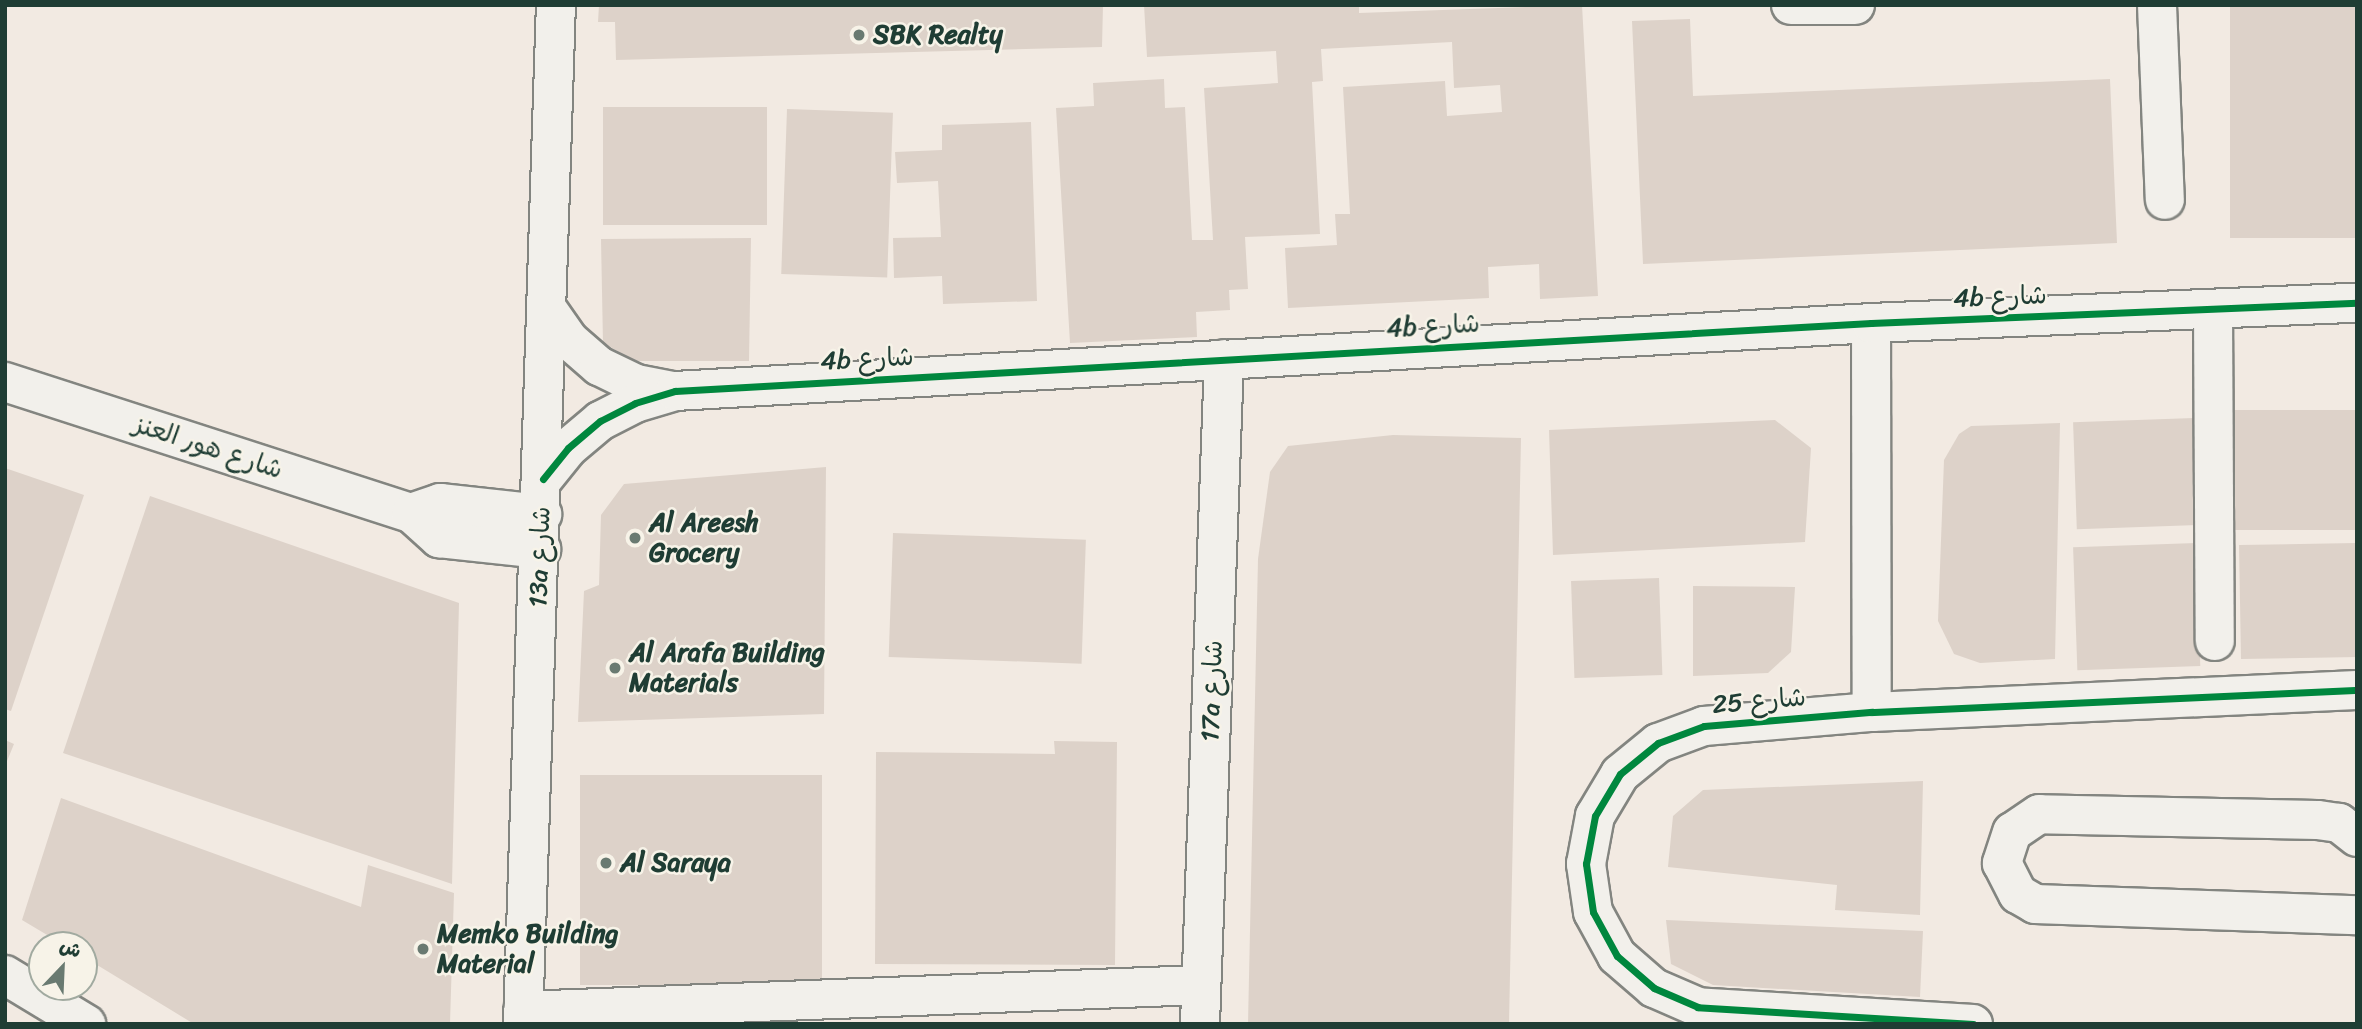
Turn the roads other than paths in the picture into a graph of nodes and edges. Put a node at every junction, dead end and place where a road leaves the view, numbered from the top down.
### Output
1 (555, 5) edge
2 (1791, 5) edge
3 (1855, 5) edge
4 (2157, 5) edge
5 (2165, 200) dead end
6 (2357, 303) edge
7 (546, 307) junction
8 (2213, 310) junction
9 (1871, 323) junction
10 (1224, 359) junction
11 (5, 382) edge
12 (675, 391) junction
13 (542, 514) junction
14 (2215, 641) dead end
15 (2357, 690) edge
16 (1872, 712) junction
17 (2357, 837) edge
18 (2357, 915) edge
19 (5, 975) edge
20 (1201, 985) junction
21 (523, 1017) edge
22 (86, 1024) edge
23 (1200, 1024) edge
24 (1973, 1024) edge

1 - 7 street, 13a شارع
2 - 3 street
4 - 5 street
6 - 8 street, 4b شارع
7 - 12 street, 4b شارع
7 - 13 street, 13a شارع
8 - 9 street, 4b شارع
8 - 14 street
9 - 10 street, 4b شارع
9 - 16 street
10 - 12 street, 4b شارع
10 - 20 street, 17a شارع
11 - 13 street, شارع هور العنز
12 - 13 street, 4b شارع
13 - 21 street, 13a شارع
15 - 16 street, شارع 25
16 - 24 street, شارع 25
17 - 18 street
19 - 22 street
20 - 21 street
20 - 23 street, 17a شارع

